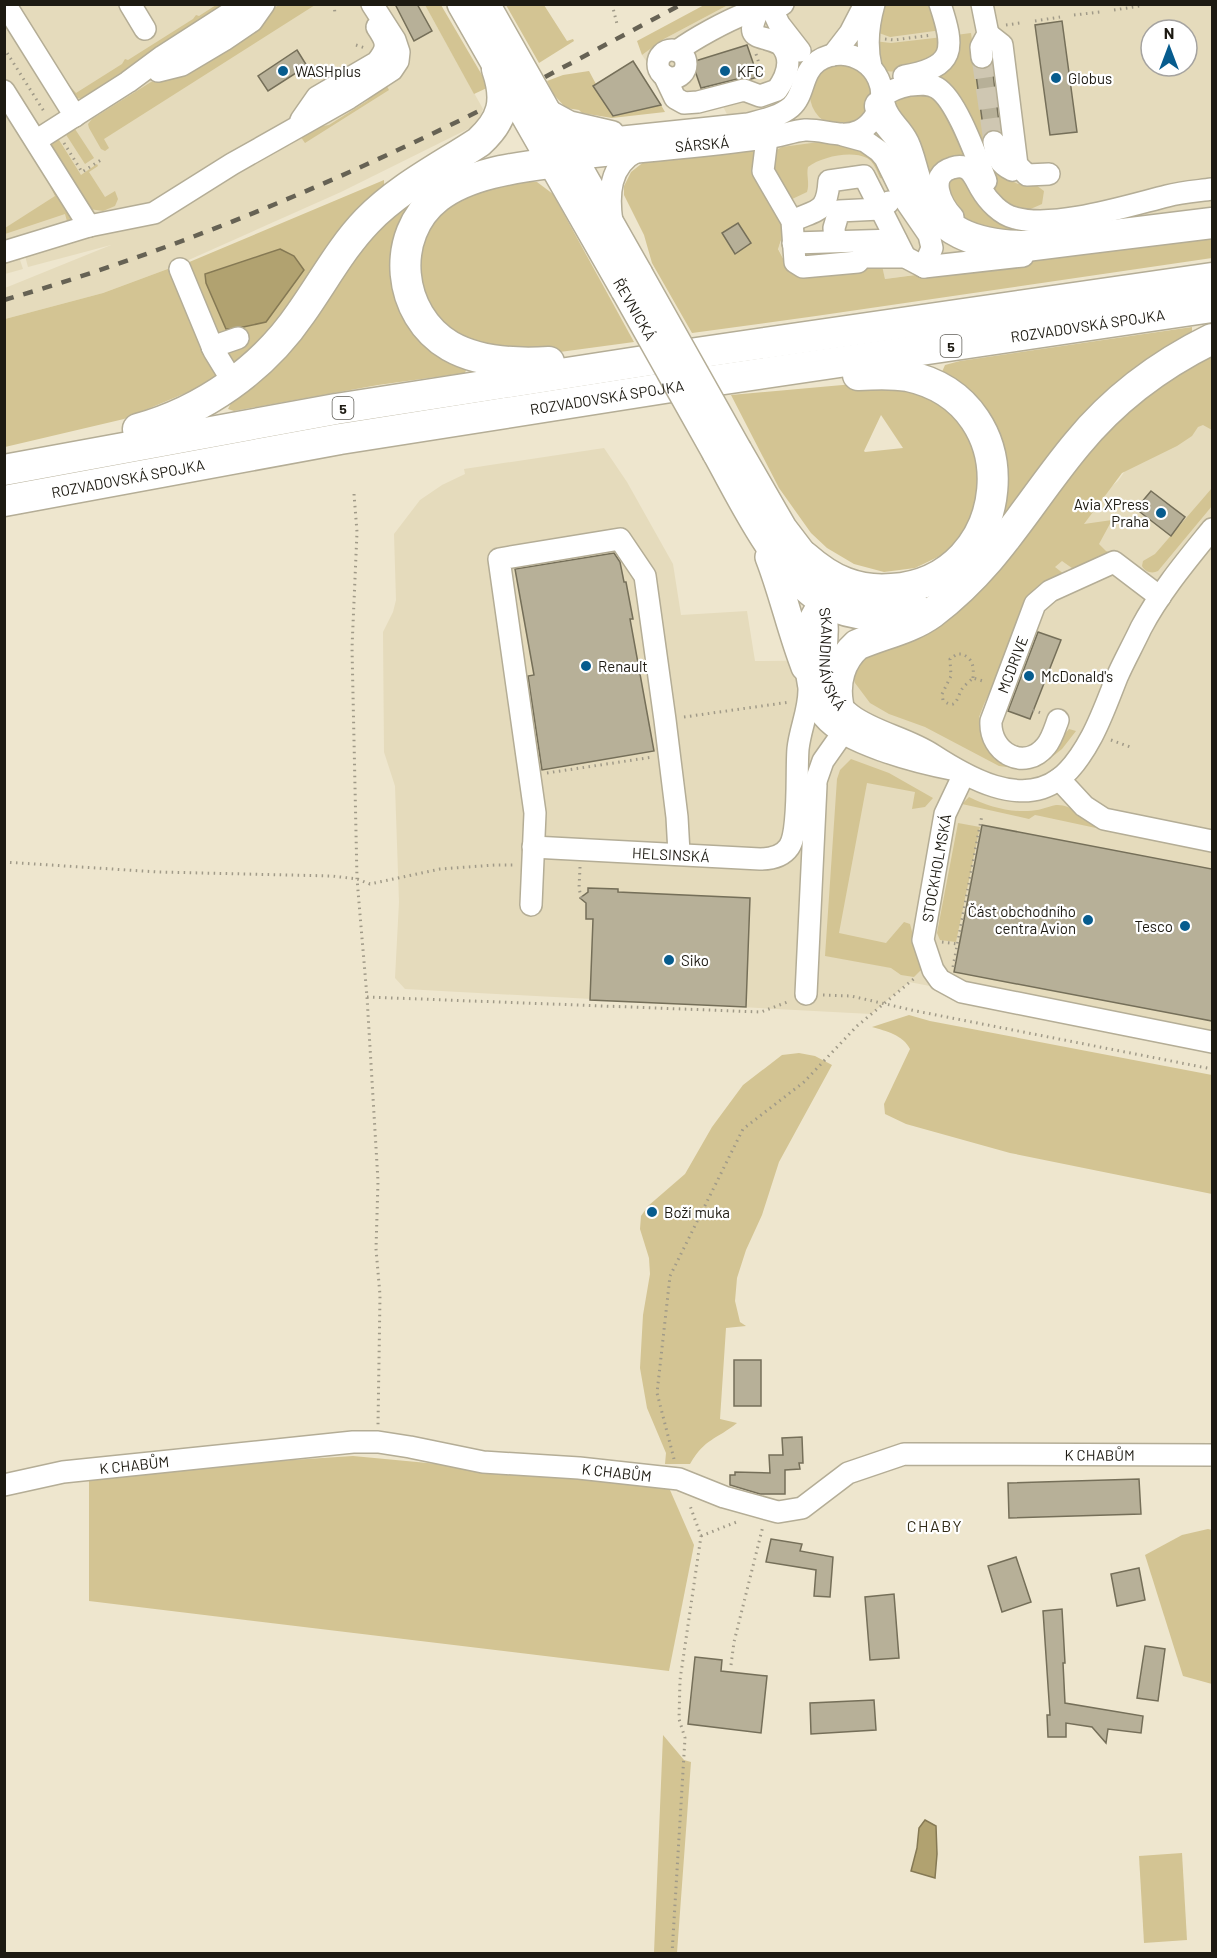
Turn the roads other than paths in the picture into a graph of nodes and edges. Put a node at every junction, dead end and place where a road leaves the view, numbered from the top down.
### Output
1 (5, 4) edge
2 (130, 4) edge
3 (228, 4) edge
4 (244, 4) edge
5 (263, 4) edge
6 (363, 4) edge
7 (372, 4) edge
8 (461, 4) edge
9 (486, 4) edge
10 (865, 4) edge
11 (874, 4) edge
12 (940, 4) edge
13 (982, 4) edge
14 (771, 8) edge
15 (145, 29) dead end
16 (996, 30) junction
17 (830, 56) junction
18 (982, 57) tunnel mouth
19 (160, 63) junction
20 (497, 69) junction
21 (873, 70) junction
22 (371, 73) junction
23 (803, 83) junction
24 (4, 91) edge
25 (881, 102) junction
26 (546, 109) junction
27 (75, 116) junction
28 (836, 134) junction
29 (767, 138) junction
30 (37, 141) junction
31 (994, 142) tunnel mouth
32 (634, 143) junction
33 (557, 152) junction
34 (1017, 165) junction
35 (428, 174) junction
36 (1049, 174) dead end
37 (1212, 189) edge
38 (903, 194) junction
39 (994, 204) junction
40 (1212, 223) edge
41 (888, 225) junction
42 (89, 226) junction
43 (612, 226) junction
44 (792, 231) junction
45 (1075, 240) junction
46 (846, 242) junction
47 (1015, 246) junction
48 (4, 252) edge
49 (924, 267) junction
50 (180, 268) dead end
51 (1212, 278) edge
52 (632, 283) junction
53 (1212, 307) edge
54 (238, 338) dead end
55 (800, 338) junction
56 (1212, 339) edge
57 (212, 346) junction
58 (715, 351) junction
59 (683, 355) junction
60 (761, 359) junction
61 (807, 367) junction
62 (723, 379) junction
63 (233, 382) junction
64 (690, 384) junction
65 (727, 451) junction
66 (4, 469) edge
67 (4, 501) edge
68 (1212, 529) edge
69 (759, 530) junction
70 (805, 557) junction
71 (858, 587) junction
72 (951, 597) junction
73 (1160, 597) junction
74 (823, 602) junction
75 (803, 685) junction
76 (838, 704) junction
77 (1058, 720) dead end
78 (842, 734) junction
79 (960, 772) junction
80 (1059, 779) junction
81 (816, 786) junction
82 (794, 831) junction
83 (1212, 840) edge
84 (533, 847) junction
85 (679, 854) junction
86 (531, 905) dead end
87 (806, 994) road end
88 (1212, 1042) edge
89 (1212, 1455) edge
90 (4, 1485) edge

1 - 27 street
2 - 15 street
3 - 19 street
4 - 19 street
5 - 19 street
6 - 22 street
7 - 22 street
8 - 20 main road, ŘEVNICKÁ
9 - 26 main road, ŘEVNICKÁ
10 - 17 street, SÁRSKÁ
11 - 21 street
12 - 21 street
13 - 16 street
14 - 14 street
14 - 17 street
14 - 23 street
16 - 18 street
16 - 34 street
17 - 21 street
17 - 23 street, SÁRSKÁ
19 - 27 street
20 - 33 main road, ŘEVNICKÁ
20 - 35 highway
21 - 25 street
22 - 42 street
23 - 28 street
23 - 32 street, SÁRSKÁ
24 - 30 street
25 - 28 street, SÁRSKÁ
25 - 39 street
25 - 47 highway
26 - 32 street
26 - 33 main road, ŘEVNICKÁ
27 - 30 street
28 - 29 street, SÁRSKÁ
28 - 38 street
29 - 32 street, SÁRSKÁ
29 - 44 street
30 - 42 street
31 - 34 street
32 - 33 street, SÁRSKÁ
32 - 43 street
33 - 35 highway
33 - 43 main road, ŘEVNICKÁ
33 - 52 main road, ŘEVNICKÁ
33 - 59 highway
34 - 36 street
35 - 63 highway
37 - 39 street
38 - 41 street
38 - 49 street
39 - 47 street
40 - 45 highway
41 - 44 street
41 - 46 street
41 - 46 street
41 - 49 street
42 - 48 street
43 - 52 main road, ŘEVNICKÁ
44 - 46 street
44 - 46 street
45 - 47 highway
45 - 49 street
50 - 57 street
51 - 55 highway, ROZVADOVSKÁ SPOJKA / 5
52 - 65 main road, ŘEVNICKÁ, bridge
53 - 61 highway, ROZVADOVSKÁ SPOJKA / 5
54 - 57 street
55 - 58 highway, ROZVADOVSKÁ SPOJKA / 5
55 - 60 street, 5
56 - 72 highway
57 - 63 street
58 - 59 highway, ROZVADOVSKÁ SPOJKA / 5
58 - 60 street, 5
59 - 66 highway, ROZVADOVSKÁ SPOJKA / 5
60 - 61 street, 5
60 - 62 street, 5
61 - 62 highway, ROZVADOVSKÁ SPOJKA / 5
62 - 64 highway, ROZVADOVSKÁ SPOJKA / 5
63 - 66 highway
64 - 67 highway, ROZVADOVSKÁ SPOJKA / 5
64 - 71 highway
65 - 69 main road, ŘEVNICKÁ
65 - 70 main road, ŘEVNICKÁ
68 - 73 street, SKANDINÁVSKÁ
69 - 74 main road, ŘEVNICKÁ
69 - 75 main road
70 - 71 highway
70 - 74 main road, ŘEVNICKÁ
71 - 74 highway
72 - 74 highway
72 - 76 highway
73 - 77 street, MCDRIVE
73 - 80 street, SKANDINÁVSKÁ
74 - 75 street, SKANDINÁVSKÁ
74 - 76 street, SKANDINÁVSKÁ
75 - 78 street, SKANDINÁVSKÁ
75 - 82 street, HELSINSKÁ
76 - 79 street, SKANDINÁVSKÁ
78 - 79 street, SKANDINÁVSKÁ
78 - 81 street, HELSINSKÁ
79 - 80 street, SKANDINÁVSKÁ
79 - 88 street, STOCKHOLMSKÁ
80 - 83 street
81 - 82 street, HELSINSKÁ
81 - 87 street
82 - 85 street, HELSINSKÁ
84 - 85 street, HELSINSKÁ
84 - 85 street
84 - 86 street
89 - 90 street, K CHABŮM

